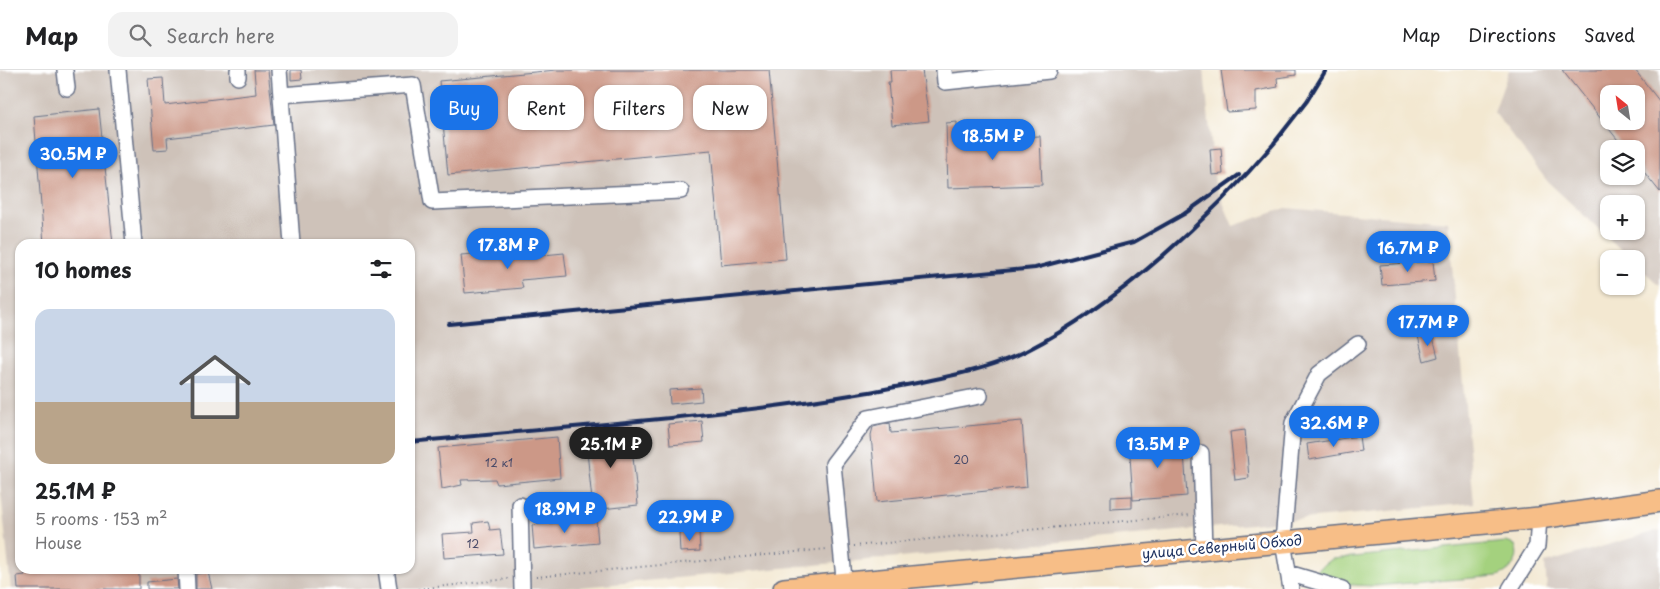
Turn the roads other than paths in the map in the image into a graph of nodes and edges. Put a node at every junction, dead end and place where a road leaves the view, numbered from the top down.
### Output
1 (65, 70) edge
2 (118, 70) edge
3 (279, 70) edge
4 (944, 70) edge
5 (1049, 71) dead end
6 (66, 88) dead end
7 (281, 95) junction
8 (681, 191) dead end
9 (134, 239) edge
10 (292, 239) edge
11 (1358, 344) dead end
12 (980, 396) dead end
13 (1201, 453) dead end
14 (1660, 501) edge
15 (520, 506) dead end
16 (1539, 518) junction
17 (1283, 542) junction
18 (1204, 549) junction
19 (1288, 573) junction
20 (186, 574) edge
21 (387, 574) edge
22 (522, 584) edge
23 (845, 586) edge
24 (187, 589) edge
25 (389, 589) edge
26 (784, 589) edge
27 (1291, 589) edge
28 (1342, 589) edge
29 (1510, 589) edge

1 - 6 lane
2 - 9 lane
3 - 7 lane
4 - 5 lane
7 - 8 lane
7 - 10 lane
11 - 17 lane
12 - 23 lane
13 - 18 lane
14 - 16 highway, улица Северный Обход
15 - 22 lane
16 - 17 highway, улица Северный Обход
16 - 29 lane
17 - 18 highway, улица Северный Обход
17 - 19 lane
18 - 23 highway, улица Северный Обход
19 - 27 lane
19 - 28 lane
20 - 24 lane
21 - 25 lane
23 - 26 highway, улица Северный Обход

